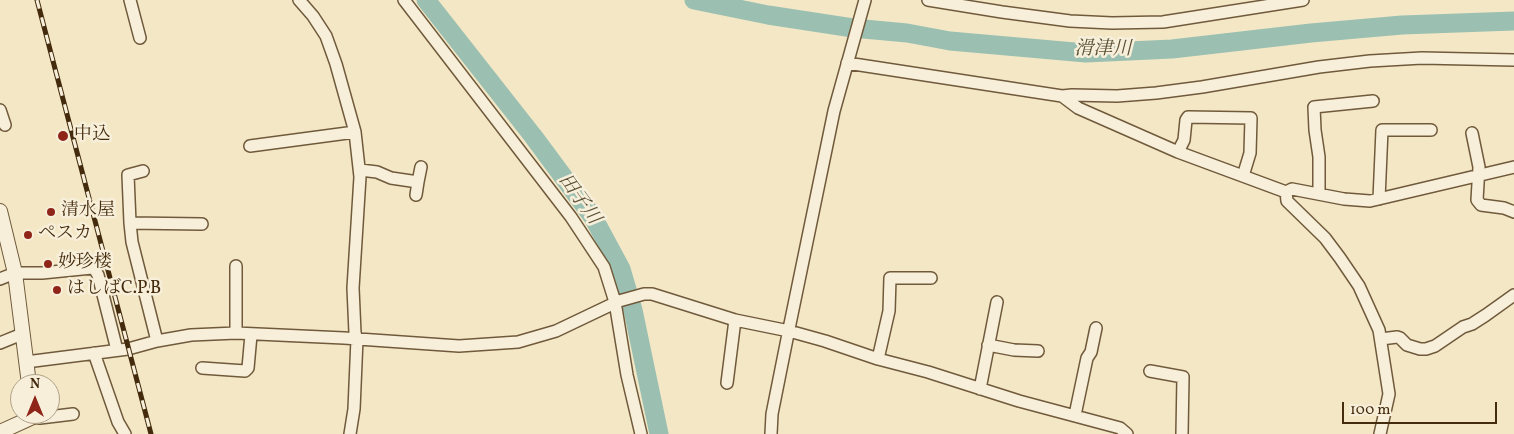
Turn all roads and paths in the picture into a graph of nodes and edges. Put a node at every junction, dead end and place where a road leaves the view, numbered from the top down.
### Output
1 (130, 0) edge
2 (299, 0) edge
3 (404, 0) edge
4 (864, 0) edge
5 (928, 0) edge
6 (1303, 0) edge
7 (140, 38) dead end
8 (1514, 60) edge
9 (847, 62) junction
10 (1062, 96) junction
11 (1373, 101) dead end
12 (0, 110) edge
13 (4, 125) dead end
14 (1431, 130) dead end
15 (355, 132) junction
16 (1472, 132) dead end
17 (250, 146) dead end
18 (1178, 152) junction
19 (421, 166) dead end
20 (1514, 166) edge
21 (360, 170) junction
22 (143, 171) dead end
23 (1243, 176) junction
24 (1478, 176) junction
25 (418, 182) junction
26 (1286, 192) junction
27 (1319, 194) junction
28 (416, 195) dead end
29 (1379, 199) junction
30 (0, 211) edge
31 (1514, 212) edge
32 (130, 222) junction
33 (202, 224) dead end
34 (236, 266) dead end
35 (15, 273) junction
36 (932, 278) dead end
37 (0, 279) edge
38 (1514, 295) edge
39 (617, 302) junction
40 (996, 302) dead end
41 (735, 320) junction
42 (1096, 328) dead end
43 (789, 331) junction
44 (236, 333) junction
45 (22, 334) junction
46 (251, 335) junction
47 (357, 339) junction
48 (1381, 339) junction
49 (157, 341) junction
50 (0, 343) edge
51 (988, 345) junction
52 (117, 350) junction
53 (1038, 351) dead end
54 (94, 353) junction
55 (878, 359) junction
56 (26, 362) junction
57 (202, 368) dead end
58 (1150, 371) dead end
59 (28, 374) edge
60 (727, 383) dead end
61 (980, 389) junction
62 (73, 414) dead end
63 (1075, 415) junction
64 (60, 416) edge
65 (16, 424) edge
66 (0, 432) edge
67 (125, 434) edge
68 (350, 434) edge
69 (641, 434) edge
70 (771, 434) edge
71 (1127, 434) edge
72 (1182, 434) edge
73 (1380, 434) edge

1 - 7 street
2 - 15 street
3 - 39 street
4 - 9 street
5 - 6 street
8 - 10 street
9 - 10 street
9 - 43 street
10 - 18 street
11 - 27 street
12 - 13 street
14 - 29 street
15 - 17 street
15 - 21 street
16 - 24 street
18 - 23 street
18 - 23 street
19 - 25 street
20 - 24 street
21 - 25 street
21 - 47 street
22 - 32 street
23 - 26 street
24 - 29 street
24 - 31 street
25 - 28 street
26 - 27 street
26 - 48 street
27 - 29 street
30 - 35 street
32 - 33 street
32 - 49 street
34 - 44 street
35 - 37 street
35 - 45 street
35 - 52 street
36 - 55 street
38 - 48 street
39 - 41 street
39 - 47 street
39 - 69 street
40 - 51 street
41 - 43 street
41 - 60 street
42 - 63 street
43 - 55 street
43 - 70 street
44 - 46 street
44 - 49 street
45 - 50 street
45 - 56 street
46 - 47 street
46 - 57 street
47 - 68 street
48 - 73 street
49 - 52 street
51 - 53 street
51 - 61 street
52 - 54 street
54 - 56 street
54 - 67 street
55 - 61 street
56 - 59 street
58 - 72 street
61 - 63 street
62 - 64 street
63 - 71 street
65 - 66 street

